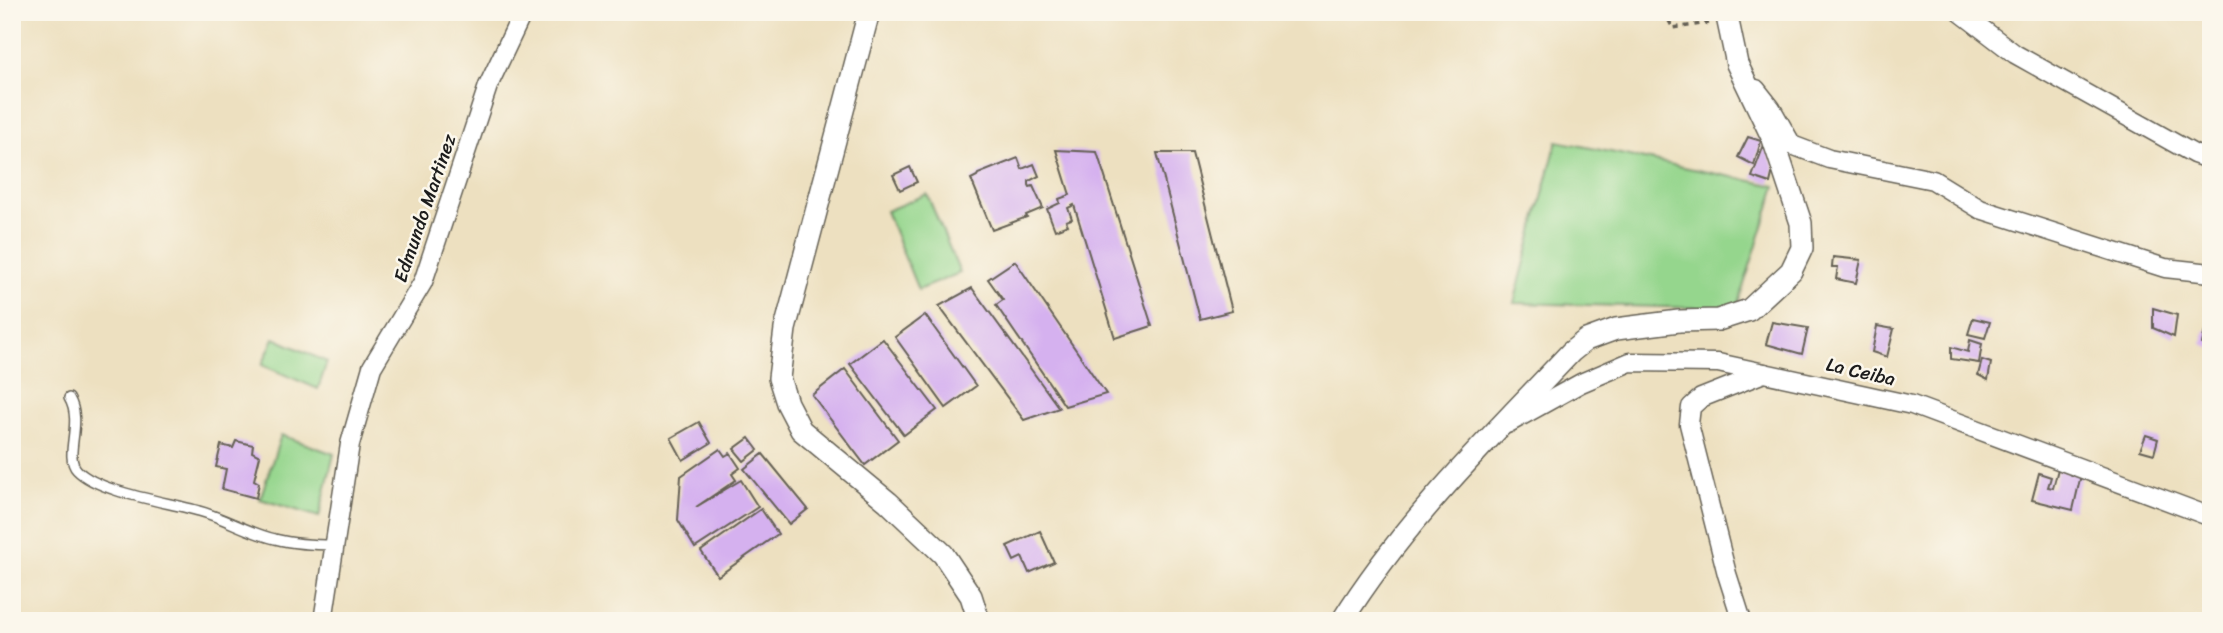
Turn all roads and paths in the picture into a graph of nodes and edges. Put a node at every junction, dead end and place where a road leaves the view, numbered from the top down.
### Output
1 (523, 12) edge
2 (869, 12) edge
3 (1664, 12) edge
4 (1960, 12) edge
5 (1726, 16) edge
6 (1737, 64) junction
7 (2211, 160) edge
8 (2211, 273) edge
9 (1764, 373) junction
10 (69, 398) dead end
11 (1498, 429) junction
12 (2211, 517) edge
13 (335, 545) junction
14 (323, 621) edge
15 (979, 621) edge
16 (1342, 621) edge
17 (1742, 621) edge

1 - 13 street, Edmundo Martinez
2 - 15 street
3 - 5 path
4 - 7 street
5 - 6 street
6 - 8 street
6 - 11 street
9 - 11 street, La Ceiba
9 - 12 street, La Ceiba
9 - 17 street
10 - 13 lane
11 - 16 street
13 - 14 street, Edmundo Martinez

